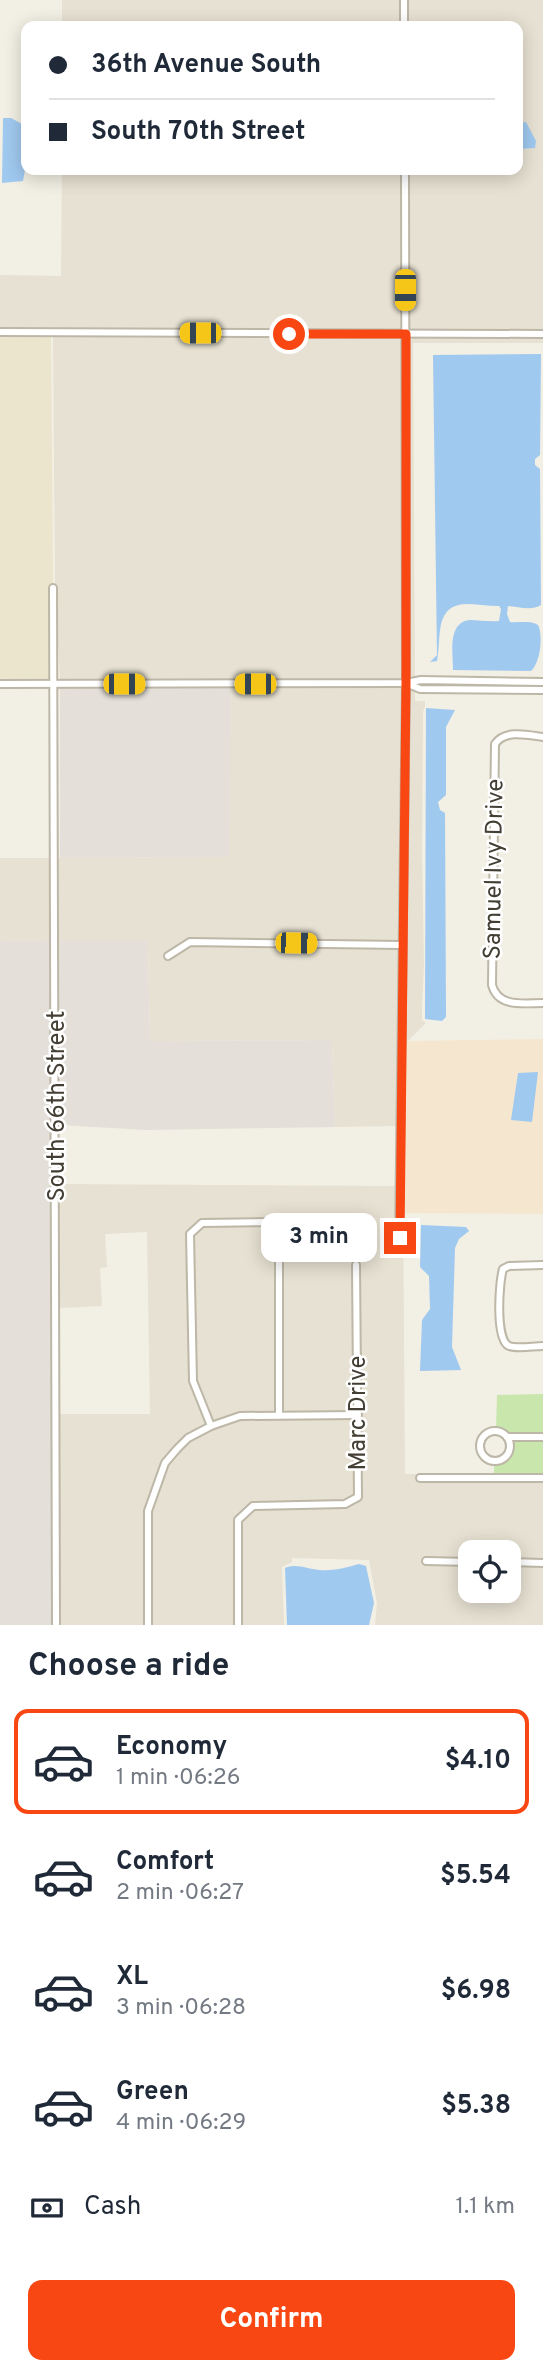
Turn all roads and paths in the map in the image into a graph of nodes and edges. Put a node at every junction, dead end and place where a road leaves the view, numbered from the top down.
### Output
1 (404, 0) edge
2 (404, 21) edge
3 (405, 175) edge
4 (0, 332) edge
5 (406, 334) junction
6 (543, 334) edge
7 (53, 588) dead end
8 (543, 681) edge
9 (406, 683) junction
10 (0, 684) edge
11 (55, 685) junction
12 (543, 691) edge
13 (543, 737) edge
14 (401, 944) junction
15 (168, 956) dead end
16 (543, 1003) edge
17 (400, 1238) dead end
18 (356, 1265) dead end
19 (543, 1265) edge
20 (543, 1346) edge
21 (279, 1414) junction
22 (358, 1415) junction
23 (211, 1426) junction
24 (507, 1437) junction
25 (543, 1437) edge
26 (420, 1478) dead end
27 (543, 1478) edge
28 (426, 1561) dead end
29 (458, 1562) edge
30 (521, 1562) edge
31 (543, 1563) edge
32 (57, 1625) edge
33 (148, 1625) edge
34 (238, 1625) edge

1 - 2 street
3 - 5 street
4 - 5 street
5 - 6 street
5 - 9 street
7 - 11 street, South 66th Street
8 - 9 street
9 - 11 street
9 - 12 street
9 - 14 street
10 - 11 street
11 - 32 street, South 66th Street
13 - 16 street, Samuel Ivy Drive
14 - 15 street
14 - 17 street
18 - 22 street, Marc Drive
19 - 20 street
21 - 22 street
21 - 23 street
21 - 23 street
22 - 34 street, Marc Drive
23 - 33 street
24 - 24 street
24 - 25 street
26 - 27 street
28 - 29 street
30 - 31 street

